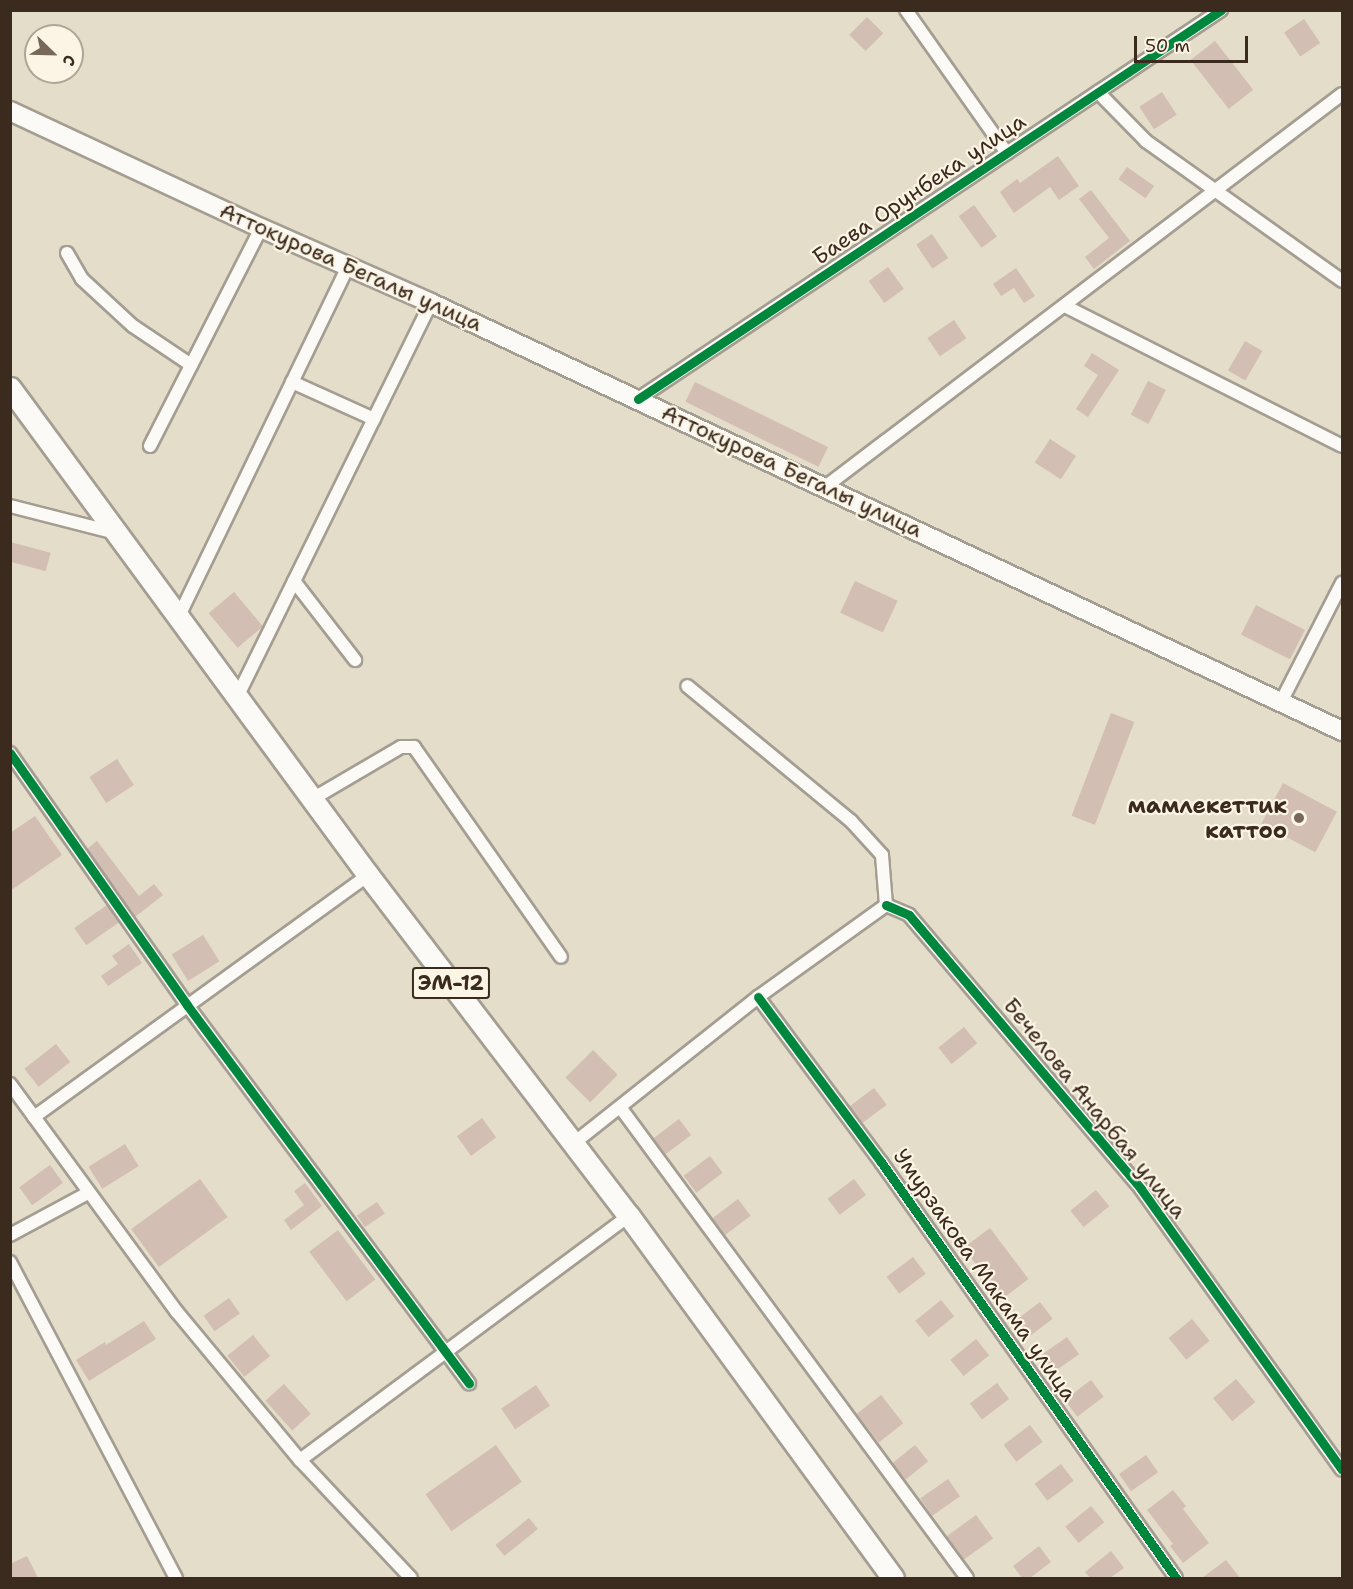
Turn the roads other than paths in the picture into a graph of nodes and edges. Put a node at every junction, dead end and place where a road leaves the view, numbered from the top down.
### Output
1 (906, 10) edge
2 (1221, 10) edge
3 (1098, 92) junction
4 (1342, 94) edge
5 (10, 111) edge
6 (1007, 153) junction
7 (1215, 189) junction
8 (261, 228) junction
9 (67, 253) dead end
10 (348, 266) junction
11 (1342, 281) edge
12 (431, 303) junction
13 (1065, 306) junction
14 (191, 365) junction
15 (292, 382) junction
16 (10, 388) edge
17 (638, 399) junction
18 (374, 419) junction
19 (150, 446) dead end
20 (1342, 446) edge
21 (825, 487) junction
22 (10, 506) edge
23 (116, 533) junction
24 (294, 581) junction
25 (1342, 584) edge
26 (178, 616) junction
27 (355, 660) dead end
28 (687, 686) dead end
29 (238, 695) junction
30 (1281, 702) junction
31 (1342, 731) edge
32 (10, 753) edge
33 (314, 798) junction
34 (368, 875) junction
35 (886, 905) junction
36 (561, 957) dead end
37 (758, 997) junction
38 (187, 1005) junction
39 (10, 1084) edge
40 (620, 1107) junction
41 (34, 1117) junction
42 (574, 1143) junction
43 (88, 1193) junction
44 (629, 1216) junction
45 (10, 1234) edge
46 (10, 1262) edge
47 (445, 1350) junction
48 (469, 1383) dead end
49 (300, 1460) junction
50 (1342, 1470) edge
51 (176, 1578) edge
52 (411, 1578) edge
53 (893, 1578) edge
54 (967, 1578) edge
55 (1176, 1578) edge

1 - 6 street
2 - 3 street, Баева Орунбека улица
3 - 6 street, Баева Орунбека улица
3 - 7 street
4 - 7 street
5 - 8 main road, Аттокурова Бегалы улица
6 - 17 street, Баева Орунбека улица
7 - 11 street
7 - 13 street
8 - 10 main road, Аттокурова Бегалы улица
8 - 14 street
9 - 14 street
10 - 12 main road, Аттокурова Бегалы улица
10 - 15 street
12 - 17 main road, Аттокурова Бегалы улица
12 - 18 street
13 - 20 street
13 - 21 street
14 - 19 street
15 - 18 street
15 - 26 street
16 - 23 highway, ЭМ-12
17 - 21 main road, Аттокурова Бегалы улица
18 - 24 street
21 - 30 main road, Аттокурова Бегалы улица
22 - 23 street
23 - 26 highway, ЭМ-12
24 - 27 street
24 - 29 street
25 - 30 street
26 - 29 highway, ЭМ-12
28 - 35 street
29 - 33 highway, ЭМ-12
30 - 31 main road, Аттокурова Бегалы улица
32 - 38 street
33 - 34 highway, ЭМ-12
33 - 36 street
34 - 38 street
34 - 42 highway, ЭМ-12
35 - 37 street
35 - 50 street, Бечелова Анарбая улица
37 - 40 street
37 - 55 street, Умурзакова Макама улица
38 - 41 street
38 - 47 street
39 - 41 street
40 - 42 street
40 - 54 street
41 - 43 street
42 - 44 highway, ЭМ-12
43 - 45 street
43 - 49 street
44 - 47 street
44 - 53 highway, ЭМ-12
46 - 51 street
47 - 48 street
47 - 49 street
49 - 52 street

